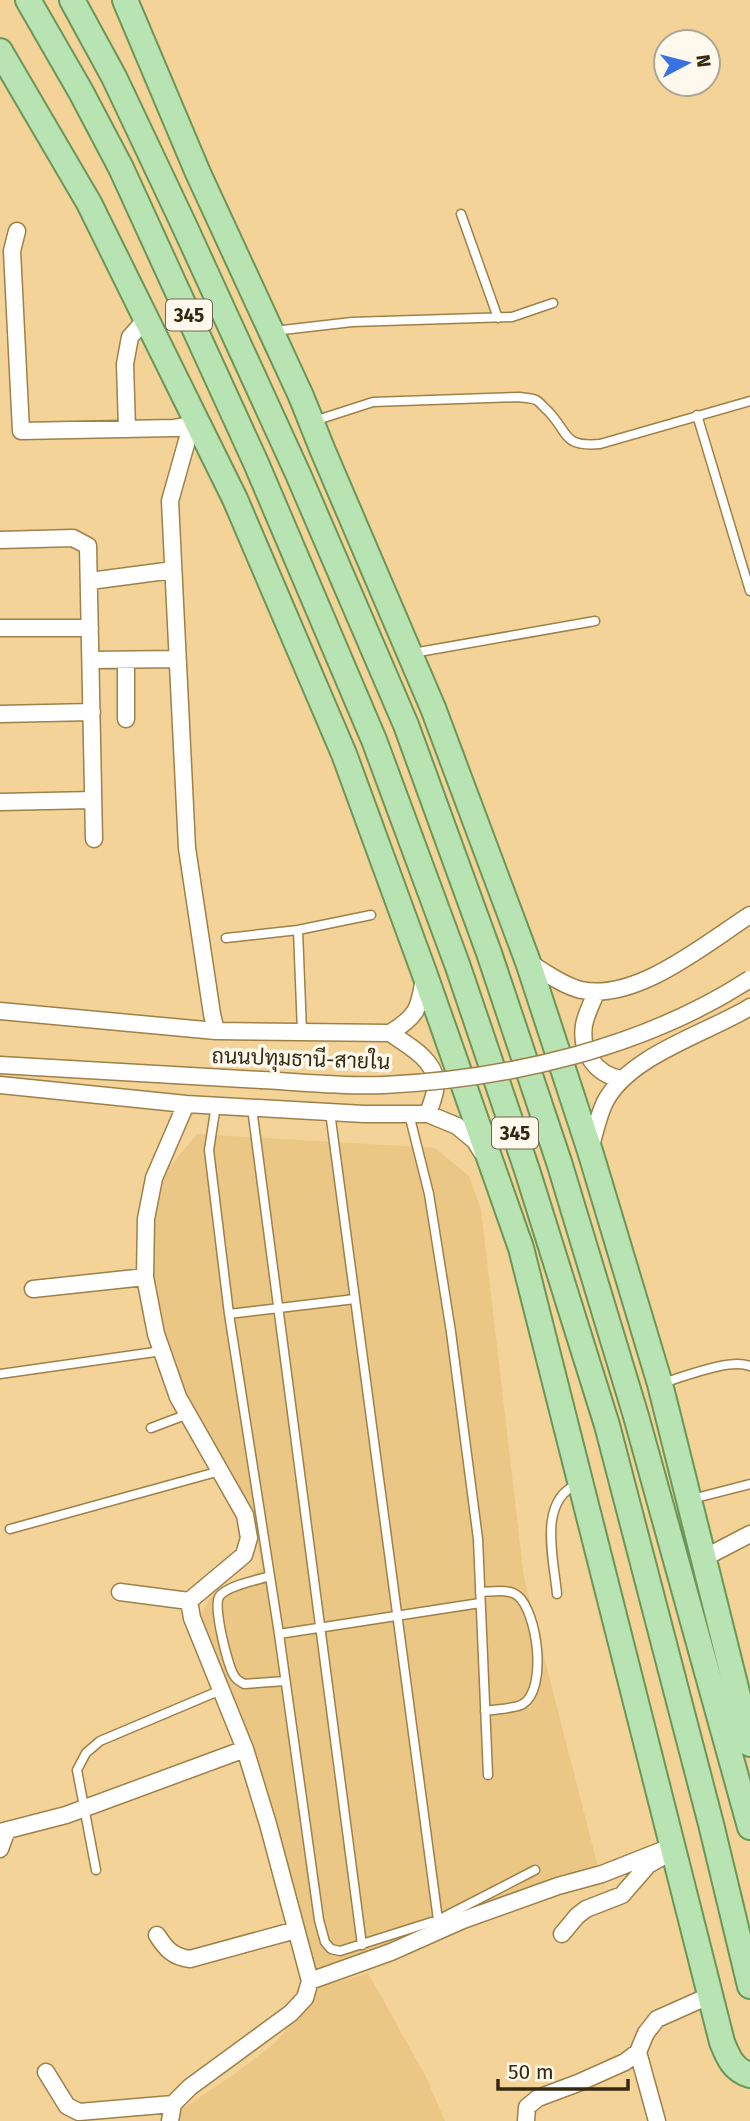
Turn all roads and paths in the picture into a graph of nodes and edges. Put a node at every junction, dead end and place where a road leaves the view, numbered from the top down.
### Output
1 (28, 0) edge
2 (72, 0) edge
3 (125, 0) edge
4 (0, 51) edge
5 (461, 214) dead end
6 (17, 231) dead end
7 (553, 303) dead end
8 (147, 318) junction
9 (498, 318) junction
10 (271, 332) junction
11 (249, 368) junction
12 (301, 396) junction
13 (750, 401) edge
14 (698, 415) junction
15 (312, 422) junction
16 (200, 424) junction
17 (127, 429) junction
18 (256, 463) junction
19 (0, 540) edge
20 (260, 556) junction
21 (173, 570) junction
22 (90, 581) junction
23 (750, 589) edge
24 (595, 621) dead end
25 (0, 628) edge
26 (90, 628) junction
27 (410, 654) junction
28 (177, 659) junction
29 (91, 660) junction
30 (126, 660) junction
31 (92, 712) junction
32 (0, 714) edge
33 (126, 719) dead end
34 (93, 800) junction
35 (0, 802) edge
36 (94, 839) dead end
37 (372, 915) dead end
38 (750, 915) edge
39 (298, 930) junction
40 (226, 938) dead end
41 (528, 962) junction
42 (425, 975) junction
43 (750, 979) edge
44 (596, 992) junction
45 (750, 1007) edge
46 (0, 1011) edge
47 (216, 1031) junction
48 (302, 1032) junction
49 (390, 1033) junction
50 (0, 1065) edge
51 (621, 1079) junction
52 (0, 1085) edge
53 (186, 1104) junction
54 (216, 1105) junction
55 (253, 1108) junction
56 (330, 1112) junction
57 (409, 1114) junction
58 (428, 1114) junction
59 (590, 1151) junction
60 (500, 1184) junction
61 (610, 1221) junction
62 (521, 1248) junction
63 (145, 1277) junction
64 (33, 1289) dead end
65 (355, 1299) junction
66 (277, 1308) junction
67 (229, 1314) junction
68 (162, 1351) junction
69 (750, 1366) edge
70 (0, 1374) edge
71 (660, 1384) junction
72 (188, 1414) junction
73 (636, 1416) junction
74 (607, 1425) junction
75 (151, 1428) dead end
76 (222, 1471) junction
77 (581, 1483) junction
78 (750, 1484) edge
79 (690, 1499) junction
80 (10, 1529) dead end
81 (750, 1534) edge
82 (704, 1558) junction
83 (270, 1576) junction
84 (120, 1592) dead end
85 (480, 1592) junction
86 (557, 1594) dead end
87 (189, 1601) junction
88 (480, 1603) junction
89 (397, 1616) junction
90 (320, 1627) junction
91 (279, 1634) junction
92 (285, 1681) junction
93 (220, 1690) junction
94 (743, 1696) edge
95 (485, 1711) junction
96 (750, 1744) edge
97 (245, 1749) junction
98 (488, 1776) dead end
99 (84, 1808) junction
100 (749, 1823) edge
101 (4, 1831) edge
102 (0, 1849) edge
103 (673, 1849) junction
104 (96, 1870) dead end
105 (535, 1870) dead end
106 (438, 1920) junction
107 (296, 1930) junction
108 (562, 1934) dead end
109 (157, 1935) dead end
110 (362, 1945) junction
111 (310, 1982) junction
112 (750, 1986) edge
113 (711, 1994) junction
114 (638, 2052) junction
115 (46, 2072) dead end
116 (750, 2075) edge
117 (173, 2104) junction
118 (146, 2107) junction
119 (134, 2121) edge
120 (170, 2121) edge
121 (526, 2121) edge
122 (657, 2121) edge

1 - 18 main road, 345
2 - 11 main road, 345
3 - 10 main road
4 - 8 main road
5 - 9 lane
6 - 17 street
7 - 9 lane
8 - 16 main road
8 - 17 street
9 - 10 lane
10 - 12 main road
11 - 12 main road
11 - 73 main road, 345
12 - 15 main road
13 - 14 lane
14 - 15 lane
14 - 23 lane
15 - 27 main road
16 - 17 street
16 - 20 main road
16 - 21 street
18 - 20 main road
18 - 74 main road, 345
19 - 22 street
20 - 42 main road
21 - 22 street
21 - 28 street
22 - 26 street
24 - 27 lane
25 - 26 street
26 - 29 street
27 - 41 main road
28 - 30 street
28 - 47 street
29 - 30 street
29 - 31 street
30 - 33 street
31 - 32 street
31 - 34 street
34 - 35 street
34 - 36 street
37 - 39 lane
38 - 44 street
39 - 40 lane
39 - 48 lane
41 - 44 street
41 - 59 main road
42 - 49 street, ถนนปทุมธานี-สายใน
42 - 60 main road
43 - 50 street, ถนนปทุมธานี-สายใน, bridge
44 - 51 street
45 - 51 street
46 - 47 street, ถนนปทุมธานี-สายใน
47 - 48 street, ถนนปทุมธานี-สายใน
48 - 49 street, ถนนปทุมธานี-สายใน
49 - 58 street
51 - 59 street
52 - 53 street
53 - 54 street
53 - 63 street
54 - 55 street
54 - 67 lane
55 - 56 street
55 - 66 lane
56 - 57 street
56 - 65 lane
57 - 58 street
57 - 85 lane
58 - 60 street
59 - 61 main road
60 - 62 main road
61 - 71 main road
61 - 73 main road
62 - 74 main road
62 - 77 main road
63 - 64 street
63 - 68 street
65 - 66 lane
65 - 89 lane
66 - 67 lane
66 - 90 lane
67 - 83 lane
68 - 70 lane
68 - 72 street
69 - 71 lane
71 - 79 main road
72 - 75 lane
72 - 76 street
73 - 100 main road, 345
74 - 112 main road, 345
76 - 80 lane
76 - 87 street
77 - 86 lane
77 - 103 main road
78 - 79 lane
79 - 82 main road
81 - 82 street
82 - 94 main road
83 - 91 lane
83 - 92 lane
84 - 87 street
85 - 88 lane
85 - 95 lane
87 - 93 street
88 - 89 lane
88 - 95 lane
89 - 90 lane
89 - 106 lane
90 - 91 lane
90 - 110 lane
91 - 92 lane
92 - 110 lane
93 - 97 street
93 - 99 lane
94 - 96 main road
95 - 98 lane
97 - 99 street
97 - 107 street
99 - 101 street
99 - 104 lane
101 - 102 street
103 - 108 street
103 - 111 street
103 - 113 main road
105 - 106 lane
106 - 110 lane
107 - 109 street
107 - 111 street
111 - 117 street
113 - 114 street
113 - 116 main road
114 - 121 street
114 - 122 street
115 - 118 street
117 - 118 street
117 - 120 street
118 - 119 street

